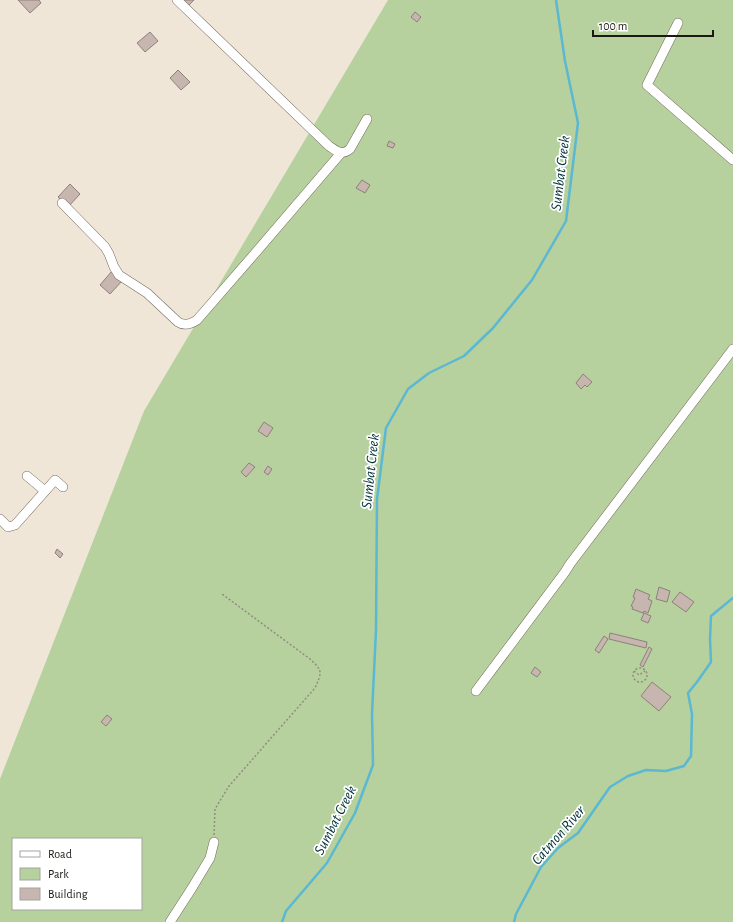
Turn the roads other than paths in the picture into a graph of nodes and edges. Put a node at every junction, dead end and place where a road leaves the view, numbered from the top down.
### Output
1 (177, 0) edge
2 (678, 23) dead end
3 (367, 119) dead end
4 (341, 153) junction
5 (733, 160) edge
6 (62, 203) dead end
7 (733, 349) edge
8 (27, 476) dead end
9 (63, 488) dead end
10 (45, 491) junction
11 (0, 519) edge
12 (476, 691) dead end
13 (214, 842) road end
14 (170, 922) edge

1 - 4 street
2 - 5 street
3 - 4 street
4 - 6 street
7 - 12 street
8 - 10 street
9 - 10 street
10 - 11 street
13 - 14 street

